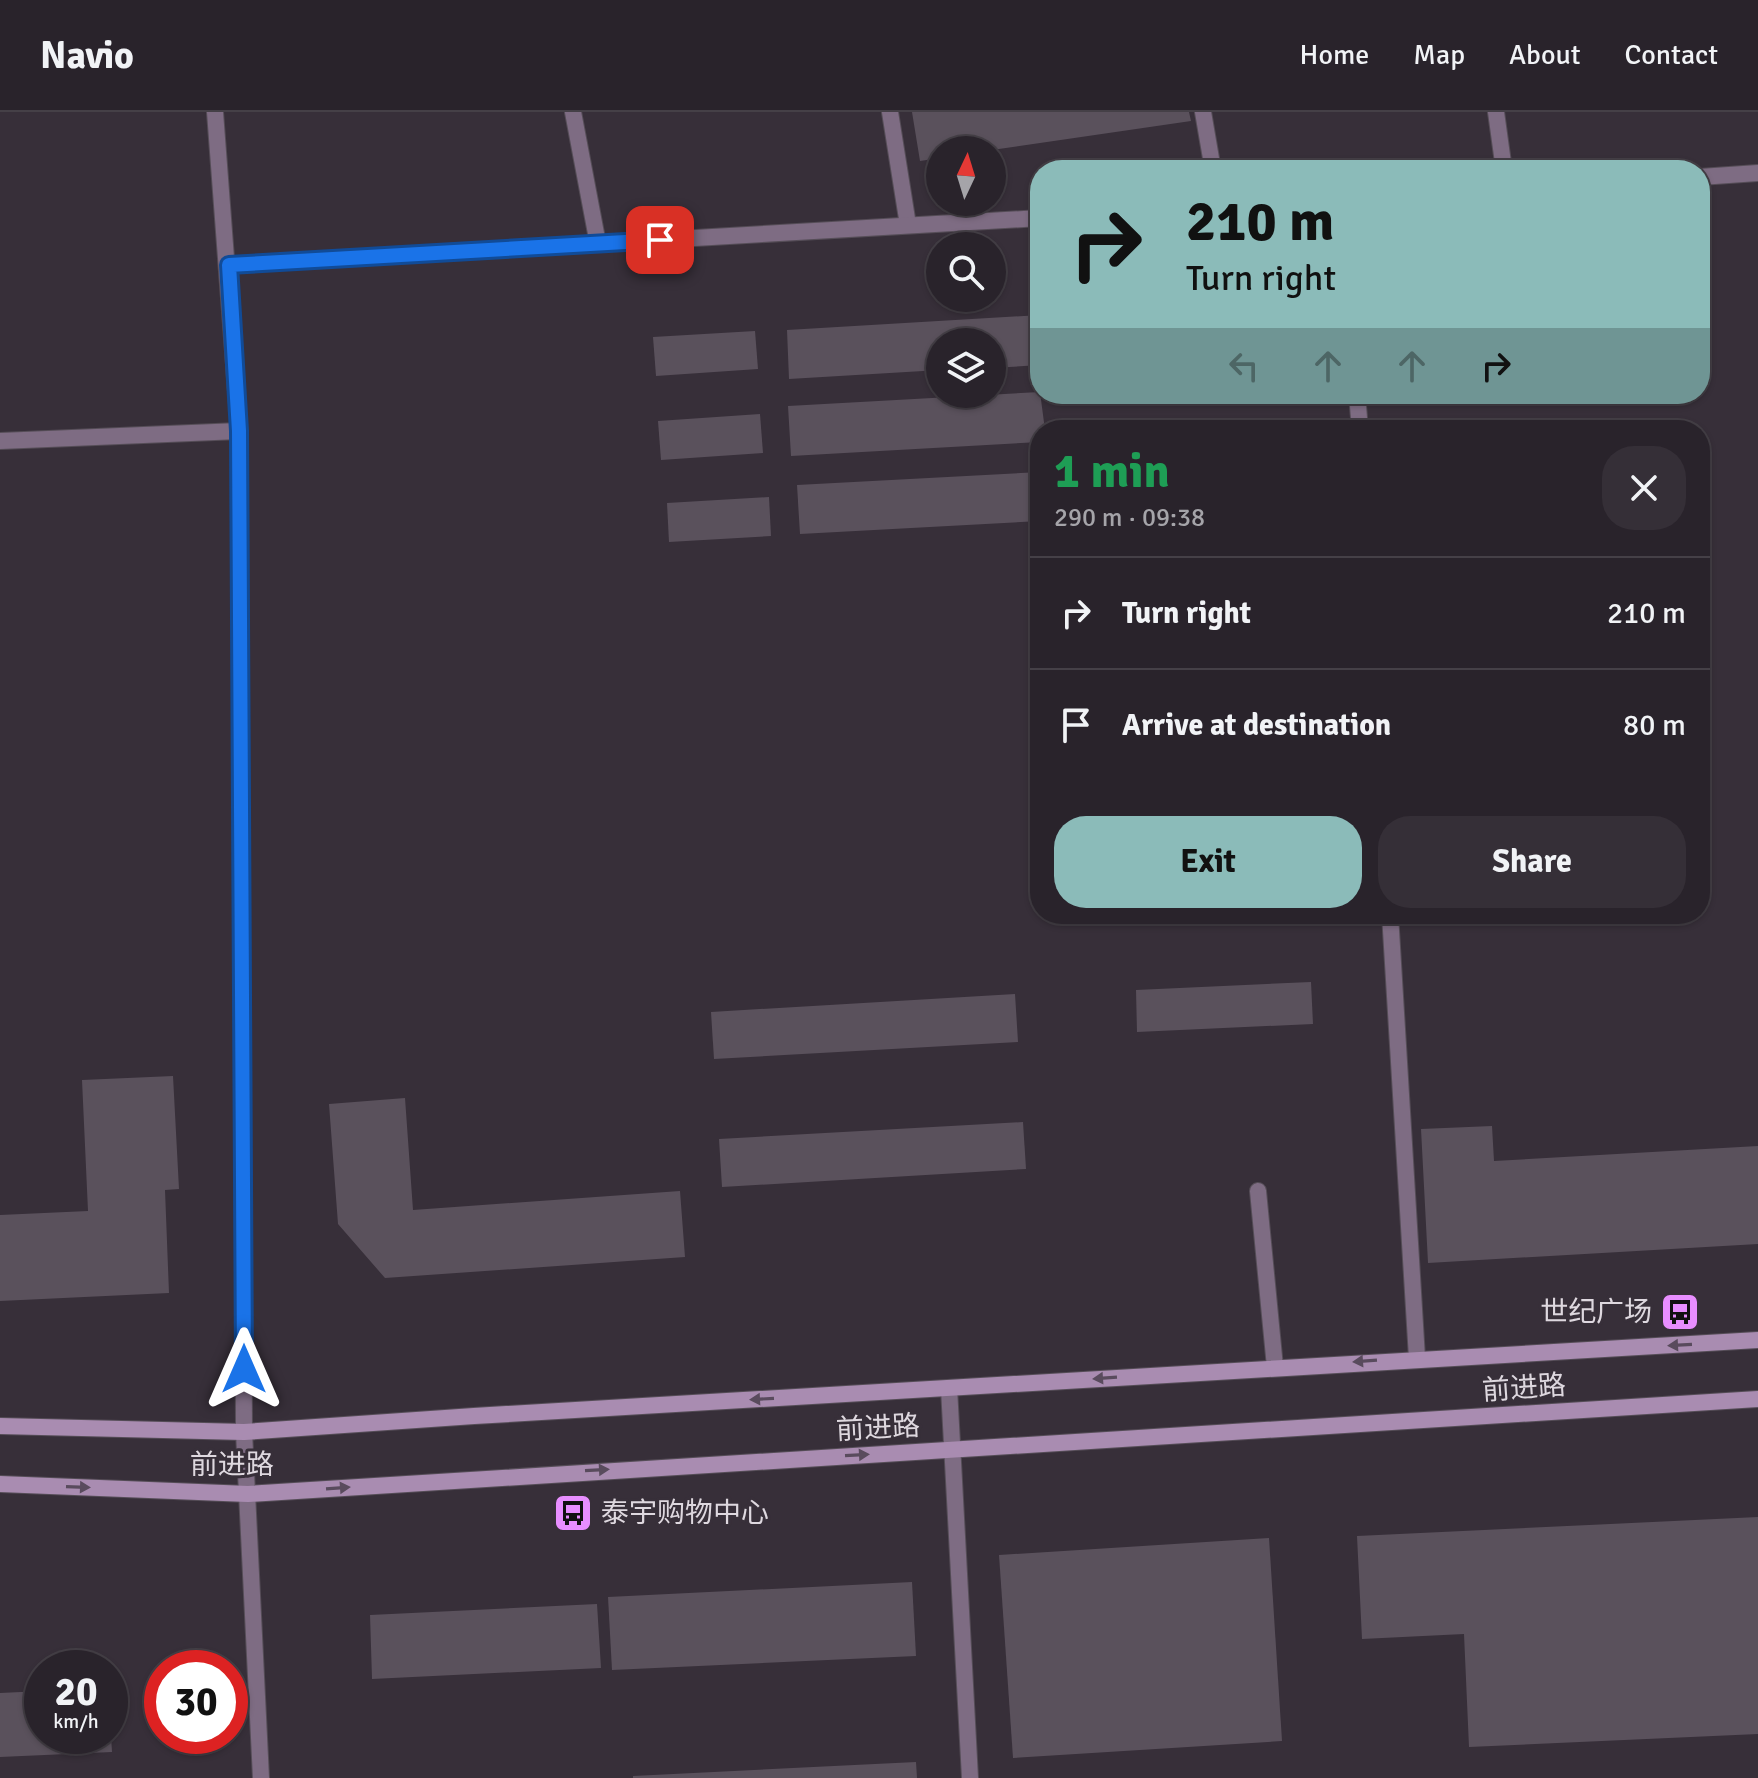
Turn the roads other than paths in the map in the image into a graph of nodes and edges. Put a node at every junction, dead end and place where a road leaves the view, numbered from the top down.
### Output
1 (215, 112) edge
2 (573, 112) edge
3 (890, 112) edge
4 (1203, 112) edge
5 (1496, 112) edge
6 (1211, 160) edge
7 (1503, 160) edge
8 (1758, 173) edge
9 (1710, 176) edge
10 (1030, 219) edge
11 (908, 225) junction
12 (598, 244) junction
13 (229, 265) junction
14 (239, 431) junction
15 (0, 441) edge
16 (1391, 924) edge
17 (1258, 1191) dead end
18 (1758, 1340) edge
19 (1417, 1358) junction
20 (1275, 1367) junction
21 (949, 1388) junction
22 (1758, 1399) edge
23 (0, 1426) edge
24 (244, 1432) junction
25 (953, 1450) junction
26 (0, 1484) edge
27 (248, 1494) junction
28 (261, 1778) edge
29 (970, 1778) edge

1 - 13 street
2 - 12 street
3 - 11 street
4 - 6 street
5 - 7 street
8 - 9 street
10 - 11 street
11 - 12 street
12 - 13 street
13 - 14 street
14 - 15 street
14 - 24 street
16 - 19 street
17 - 20 street
18 -> 19 main road, 前进路
19 -> 20 main road, 前进路
20 -> 21 main road, 前进路
21 -> 24 main road, 前进路
21 - 25 street
22 - 25 main road, 前进路
23 - 24 main road, 前进路
24 - 27 street
27 -> 25 main road, 前进路
25 - 29 street
26 -> 27 main road, 前进路
27 - 28 street

